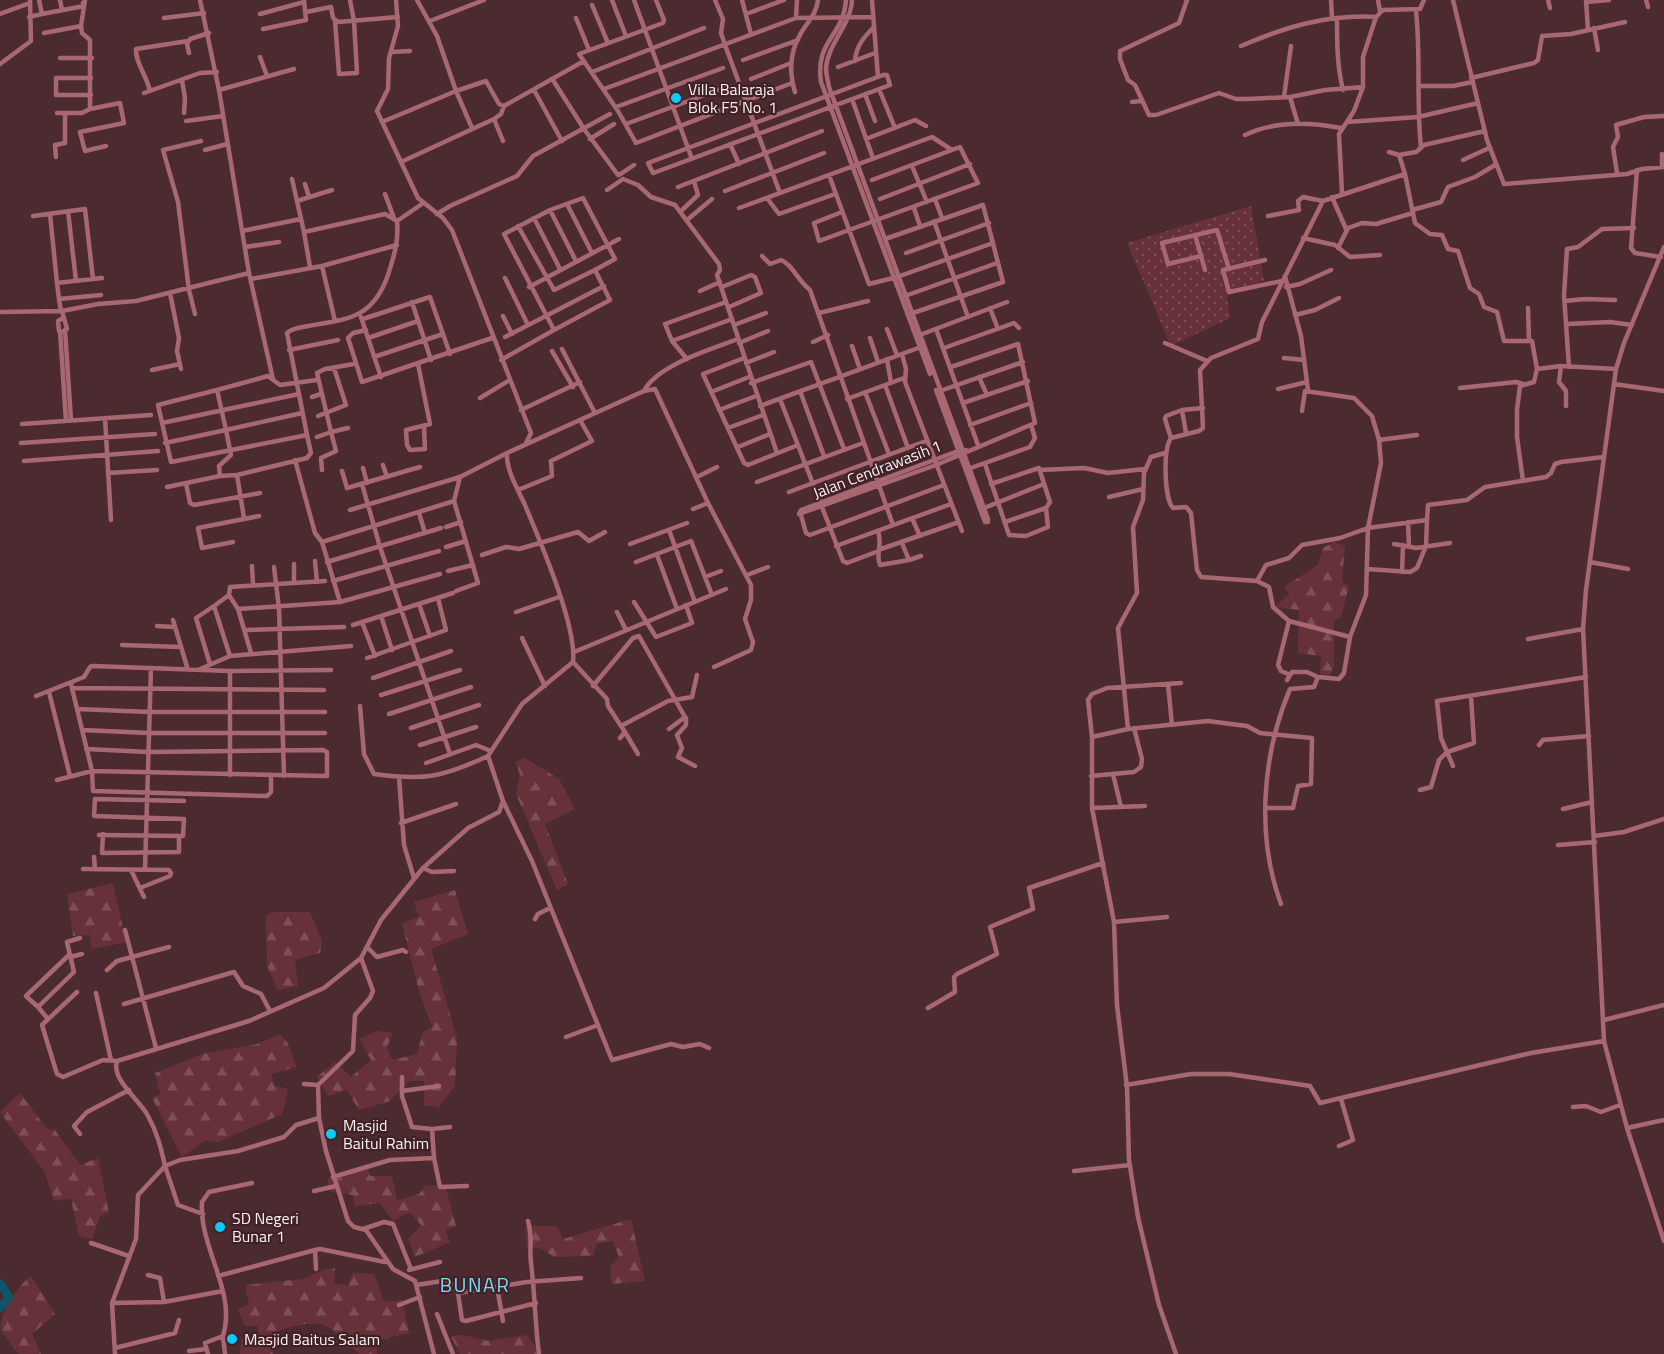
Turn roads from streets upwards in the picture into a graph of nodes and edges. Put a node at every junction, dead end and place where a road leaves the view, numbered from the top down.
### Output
1 (39, 0) edge
2 (60, 0) edge
3 (200, 0) edge
4 (329, 0) edge
5 (350, 0) edge
6 (396, 0) edge
7 (417, 0) edge
8 (484, 0) edge
9 (612, 0) edge
10 (634, 0) edge
11 (656, 0) edge
12 (715, 0) edge
13 (742, 0) edge
14 (784, 0) edge
15 (797, 0) edge
16 (818, 0) edge
17 (846, 0) edge
18 (852, 0) edge
19 (872, 0) edge
20 (1187, 0) edge
21 (1331, 0) edge
22 (1378, 0) edge
23 (1424, 0) edge
24 (1453, 0) edge
25 (1548, 0) edge
26 (1609, 0) edge
27 (1646, 0) edge
28 (30, 1) edge
29 (304, 1) edge
30 (1586, 1) edge
31 (84, 2) edge
32 (592, 5) dead end
33 (331, 7) junction
34 (1648, 7) dead end
35 (1550, 8) dead end
36 (62, 10) junction
37 (1380, 11) junction
38 (1416, 11) junction
39 (306, 12) junction
40 (204, 13) junction
41 (0, 14) edge
42 (42, 14) junction
43 (260, 14) dead end
44 (746, 14) junction
45 (29, 17) junction
46 (398, 17) junction
47 (843, 17) junction
48 (873, 17) junction
49 (1376, 17) junction
50 (164, 18) dead end
51 (576, 18) dead end
52 (796, 18) junction
53 (813, 18) junction
54 (850, 18) junction
55 (1334, 18) junction
56 (335, 21) junction
57 (354, 21) junction
58 (430, 21) junction
59 (1625, 22) dead end
60 (81, 26) junction
61 (874, 27) junction
62 (704, 28) dead end
63 (263, 29) dead end
64 (1591, 29) junction
65 (645, 30) junction
66 (44, 33) dead end
67 (209, 33) junction
68 (751, 34) junction
69 (626, 36) junction
70 (798, 40) junction
71 (188, 41) junction
72 (608, 43) junction
73 (724, 45) junction
74 (1241, 46) dead end
75 (1291, 46) dead end
76 (651, 48) junction
77 (589, 50) junction
78 (1598, 50) dead end
79 (410, 51) dead end
80 (391, 52) junction
81 (189, 53) dead end
82 (875, 53) junction
83 (260, 57) dead end
84 (60, 58) dead end
85 (92, 58) junction
86 (743, 60) dead end
87 (855, 61) junction
88 (584, 62) junction
89 (791, 63) junction
90 (0, 64) edge
91 (838, 67) dead end
92 (723, 68) dead end
93 (294, 69) dead end
94 (659, 69) junction
95 (217, 72) junction
96 (592, 72) junction
97 (267, 76) junction
98 (878, 77) junction
99 (92, 78) junction
100 (751, 79) dead end
101 (182, 80) junction
102 (553, 80) junction
103 (1472, 80) junction
104 (792, 83) junction
105 (729, 86) dead end
106 (1420, 86) junction
107 (1363, 87) junction
108 (667, 88) junction
109 (604, 89) junction
110 (879, 89) junction
111 (219, 90) junction
112 (534, 90) junction
113 (1343, 90) junction
114 (150, 91) junction
115 (456, 91) junction
116 (795, 92) dead end
117 (144, 93) dead end
118 (865, 94) junction
119 (91, 95) junction
120 (830, 97) junction
121 (1287, 97) junction
122 (852, 99) junction
123 (1141, 100) junction
124 (746, 102) junction
125 (1132, 102) dead end
126 (1478, 102) junction
127 (673, 105) junction
128 (504, 106) junction
129 (834, 106) junction
130 (616, 107) junction
131 (90, 109) junction
132 (57, 112) dead end
133 (65, 113) junction
134 (184, 113) dead end
135 (610, 114) dead end
136 (223, 116) junction
137 (1418, 117) junction
138 (1664, 117) edge
139 (494, 119) junction
140 (874, 121) dead end
141 (186, 122) dead end
142 (382, 122) junction
143 (1347, 122) junction
144 (614, 124) dead end
145 (626, 124) junction
146 (754, 124) junction
147 (1298, 124) junction
148 (680, 126) junction
149 (926, 126) dead end
150 (472, 128) junction
151 (895, 128) junction
152 (1341, 128) junction
153 (584, 129) junction
154 (822, 131) dead end
155 (1485, 131) junction
156 (758, 134) junction
157 (1245, 135) dead end
158 (591, 138) junction
159 (866, 138) junction
160 (201, 141) dead end
161 (503, 141) dead end
162 (562, 141) junction
163 (162, 142) dead end
164 (227, 144) junction
165 (730, 144) junction
166 (106, 146) dead end
167 (1421, 147) junction
168 (688, 148) junction
169 (1489, 148) junction
170 (164, 150) junction
171 (205, 150) dead end
172 (952, 150) junction
173 (1389, 152) dead end
174 (824, 153) dead end
175 (765, 154) junction
176 (1662, 154) dead end
177 (1398, 155) junction
178 (56, 157) dead end
179 (873, 158) junction
180 (692, 159) junction
181 (1463, 160) dead end
182 (401, 162) junction
183 (739, 164) junction
184 (634, 165) dead end
185 (855, 165) junction
186 (970, 165) junction
187 (1495, 165) junction
188 (912, 166) junction
189 (1663, 167) edge
190 (1637, 170) junction
191 (1617, 173) junction
192 (772, 174) junction
193 (1405, 174) junction
194 (618, 175) junction
195 (829, 175) junction
196 (292, 179) dead end
197 (623, 179) junction
198 (872, 180) dead end
199 (694, 181) junction
200 (304, 184) dead end
201 (920, 184) junction
202 (678, 187) dead end
203 (332, 190) dead end
204 (607, 190) dead end
205 (725, 191) dead end
206 (780, 193) junction
207 (385, 194) dead end
208 (836, 194) junction
209 (1342, 194) junction
210 (309, 197) junction
211 (1332, 197) junction
212 (767, 198) junction
213 (712, 199) dead end
214 (880, 199) dead end
215 (935, 199) junction
216 (297, 201) junction
217 (1323, 201) junction
218 (927, 202) junction
219 (423, 204) junction
220 (567, 204) junction
221 (739, 208) dead end
222 (914, 208) junction
223 (550, 210) junction
224 (68, 211) junction
225 (680, 212) junction
226 (842, 212) junction
227 (1412, 212) junction
228 (50, 214) junction
229 (437, 214) junction
230 (33, 216) dead end
231 (1268, 216) dead end
232 (534, 218) junction
233 (942, 218) junction
234 (301, 219) junction
235 (395, 219) junction
236 (687, 220) junction
237 (934, 221) junction
238 (876, 222) junction
239 (989, 223) junction
240 (518, 226) junction
241 (920, 226) junction
242 (1634, 228) junction
243 (849, 230) junction
244 (1346, 230) junction
245 (242, 231) junction
246 (304, 232) junction
247 (1195, 235) junction
248 (1304, 238) junction
249 (619, 239) dead end
250 (885, 239) junction
251 (940, 240) junction
252 (279, 242) dead end
253 (993, 243) junction
254 (608, 244) junction
255 (397, 245) junction
256 (245, 247) junction
257 (1664, 247) edge
258 (1338, 248) junction
259 (591, 253) junction
260 (906, 253) dead end
261 (1380, 255) dead end
262 (762, 256) dead end
263 (1201, 256) junction
264 (1660, 257) junction
265 (947, 260) junction
266 (1265, 260) dead end
267 (576, 261) junction
268 (998, 263) junction
269 (322, 266) junction
270 (310, 267) junction
271 (560, 269) junction
272 (1229, 269) junction
273 (596, 270) junction
274 (1205, 270) dead end
275 (1331, 270) dead end
276 (250, 276) junction
277 (1285, 276) junction
278 (546, 277) junction
279 (102, 278) dead end
280 (505, 278) dead end
281 (896, 278) junction
282 (93, 279) junction
283 (954, 279) junction
284 (76, 281) junction
285 (1282, 281) junction
286 (57, 283) junction
287 (721, 285) junction
288 (604, 286) junction
289 (529, 287) junction
290 (1286, 287) junction
291 (189, 290) junction
292 (700, 291) dead end
293 (170, 293) junction
294 (101, 295) dead end
295 (905, 296) junction
296 (961, 298) junction
297 (1339, 298) dead end
298 (59, 299) junction
299 (1615, 300) dead end
300 (868, 301) dead end
301 (1565, 301) junction
302 (412, 302) junction
303 (1007, 302) dead end
304 (728, 305) junction
305 (990, 308) junction
306 (1528, 308) dead end
307 (62, 311) junction
308 (0, 312) edge
309 (766, 313) dead end
310 (819, 313) junction
311 (912, 313) junction
312 (195, 314) dead end
313 (1295, 315) junction
314 (503, 316) dead end
315 (546, 316) junction
316 (361, 317) junction
317 (968, 317) junction
318 (732, 319) junction
319 (335, 321) junction
320 (418, 321) junction
321 (1567, 324) junction
322 (528, 325) junction
323 (1632, 325) junction
324 (734, 326) junction
325 (1019, 328) dead end
326 (887, 329) dead end
327 (936, 329) junction
328 (998, 329) junction
329 (366, 330) junction
330 (554, 330) junction
331 (768, 332) dead end
332 (444, 334) junction
333 (512, 334) junction
334 (828, 335) junction
335 (917, 336) junction
336 (506, 337) dead end
337 (369, 338) junction
338 (492, 338) junction
339 (870, 338) dead end
340 (338, 340) dead end
341 (425, 340) junction
342 (1528, 340) junction
343 (672, 341) junction
344 (738, 341) junction
345 (813, 342) dead end
346 (1165, 343) dead end
347 (852, 346) dead end
348 (921, 347) junction
349 (944, 348) junction
350 (562, 349) dead end
351 (289, 350) junction
352 (552, 351) dead end
353 (774, 352) dead end
354 (450, 354) junction
355 (899, 354) junction
356 (374, 357) junction
357 (1284, 358) dead end
358 (687, 359) junction
359 (887, 359) junction
360 (431, 360) junction
361 (501, 360) junction
362 (745, 360) junction
363 (1207, 360) junction
364 (1304, 360) junction
365 (878, 362) junction
366 (1023, 362) junction
367 (354, 363) junction
368 (418, 364) junction
369 (1561, 366) junction
370 (951, 367) junction
371 (1569, 367) junction
372 (333, 368) junction
373 (860, 369) junction
374 (1537, 369) junction
375 (1616, 369) junction
376 (152, 370) dead end
377 (840, 376) junction
378 (381, 377) junction
379 (979, 377) junction
380 (904, 378) junction
381 (273, 380) junction
382 (317, 380) junction
383 (510, 380) junction
384 (750, 380) junction
385 (1028, 381) junction
386 (296, 382) junction
387 (580, 382) junction
388 (1307, 382) junction
389 (891, 383) junction
390 (820, 384) junction
391 (1523, 384) junction
392 (1614, 384) junction
393 (885, 385) junction
394 (957, 385) junction
395 (573, 387) junction
396 (1460, 388) dead end
397 (1278, 389) dead end
398 (217, 390) junction
399 (1308, 390) junction
400 (644, 391) junction
401 (800, 391) junction
402 (1664, 391) edge
403 (711, 392) junction
404 (865, 392) junction
405 (938, 392) junction
406 (298, 394) junction
407 (321, 394) junction
408 (987, 395) junction
409 (756, 396) junction
410 (312, 397) dead end
411 (480, 398) dead end
412 (780, 399) junction
413 (847, 399) junction
414 (963, 403) junction
415 (1031, 403) junction
416 (760, 406) junction
417 (1566, 406) dead end
418 (1203, 408) junction
419 (222, 410) junction
420 (520, 410) junction
421 (719, 410) junction
422 (1182, 410) junction
423 (1302, 411) dead end
424 (302, 413) junction
425 (595, 413) junction
426 (327, 414) junction
427 (152, 415) dead end
428 (763, 415) junction
429 (318, 416) dead end
430 (105, 418) junction
431 (580, 420) junction
432 (68, 421) junction
433 (162, 423) junction
434 (22, 424) dead end
435 (1031, 424) junction
436 (970, 425) junction
437 (424, 427) junction
438 (348, 428) dead end
439 (729, 428) junction
440 (226, 430) junction
441 (331, 432) junction
442 (1186, 433) junction
443 (155, 434) dead end
444 (770, 434) junction
445 (307, 435) junction
446 (1417, 435) dead end
447 (106, 437) junction
448 (317, 437) dead end
449 (1171, 438) junction
450 (1379, 440) junction
451 (926, 441) junction
452 (21, 443) dead end
453 (165, 443) junction
454 (526, 443) junction
455 (863, 443) junction
456 (798, 445) junction
457 (978, 445) junction
458 (738, 447) junction
459 (908, 447) junction
460 (844, 449) junction
461 (158, 451) dead end
462 (231, 451) junction
463 (962, 452) junction
464 (507, 453) junction
465 (777, 453) junction
466 (1165, 453) junction
467 (889, 454) junction
468 (107, 455) junction
469 (824, 456) junction
470 (1604, 457) junction
471 (295, 460) junction
472 (24, 461) dead end
473 (870, 462) junction
474 (804, 463) junction
475 (935, 463) junction
476 (985, 464) junction
477 (383, 465) dead end
478 (420, 467) dead end
479 (717, 467) dead end
480 (363, 468) dead end
481 (1145, 469) junction
482 (157, 470) dead end
483 (322, 470) dead end
484 (968, 470) junction
485 (1040, 470) junction
486 (342, 471) dead end
487 (108, 472) junction
488 (237, 475) junction
489 (220, 476) junction
490 (387, 477) junction
491 (460, 477) junction
492 (697, 477) junction
493 (1523, 481) junction
494 (757, 482) dead end
495 (186, 483) junction
496 (365, 483) junction
497 (812, 483) junction
498 (878, 484) junction
499 (991, 484) junction
500 (1044, 484) junction
501 (944, 485) junction
502 (167, 488) dead end
503 (1143, 489) junction
504 (518, 490) junction
505 (789, 492) dead end
506 (260, 493) dead end
507 (241, 496) junction
508 (1109, 497) dead end
509 (454, 501) junction
510 (708, 503) junction
511 (998, 503) junction
512 (951, 504) junction
513 (368, 505) junction
514 (820, 505) junction
515 (886, 506) junction
516 (984, 508) junction
517 (1046, 508) junction
518 (693, 509) dead end
519 (350, 510) dead end
520 (419, 513) junction
521 (259, 516) dead end
522 (244, 518) junction
523 (912, 518) junction
524 (111, 520) dead end
525 (1427, 520) junction
526 (461, 522) junction
527 (959, 522) junction
528 (1005, 522) junction
529 (1408, 522) junction
530 (687, 523) dead end
531 (893, 525) junction
532 (374, 526) junction
533 (829, 527) junction
534 (1368, 528) junction
535 (669, 530) junction
536 (878, 531) junction
537 (962, 531) dead end
538 (605, 532) dead end
539 (425, 533) junction
540 (920, 536) junction
541 (233, 542) dead end
542 (322, 542) junction
543 (466, 542) junction
544 (541, 543) junction
545 (902, 543) junction
546 (1450, 543) dead end
547 (630, 544) dead end
548 (1394, 544) dead end
549 (836, 546) junction
550 (1406, 546) junction
551 (1426, 546) junction
552 (380, 547) junction
553 (674, 547) junction
554 (446, 548) dead end
555 (881, 549) junction
556 (439, 551) dead end
557 (876, 552) dead end
558 (482, 555) dead end
559 (657, 555) junction
560 (921, 556) dead end
561 (315, 561) dead end
562 (909, 561) junction
563 (327, 562) junction
564 (636, 562) dead end
565 (1590, 562) junction
566 (294, 564) dead end
567 (473, 565) junction
568 (252, 566) dead end
569 (274, 567) dead end
570 (768, 567) dead end
571 (389, 568) junction
572 (1367, 569) junction
573 (1628, 569) dead end
574 (448, 571) dead end
575 (721, 571) dead end
576 (1402, 572) junction
577 (440, 574) dead end
578 (747, 575) junction
579 (705, 577) junction
580 (325, 581) dead end
581 (333, 581) junction
582 (1257, 581) junction
583 (317, 582) junction
584 (294, 583) junction
585 (253, 584) junction
586 (274, 584) junction
587 (395, 588) junction
588 (726, 589) dead end
589 (230, 595) junction
590 (712, 595) junction
591 (559, 597) junction
592 (438, 598) junction
593 (340, 602) junction
594 (634, 602) dead end
595 (695, 602) junction
596 (419, 604) junction
597 (686, 605) junction
598 (214, 606) junction
599 (279, 608) junction
600 (238, 609) junction
601 (402, 609) junction
602 (677, 609) junction
603 (516, 612) dead end
604 (617, 612) dead end
605 (381, 616) junction
606 (172, 620) dead end
607 (1289, 621) junction
608 (362, 622) junction
609 (645, 623) junction
610 (157, 626) dead end
611 (353, 626) dead end
612 (175, 627) junction
613 (344, 627) dead end
614 (279, 629) junction
615 (1583, 629) junction
616 (245, 630) junction
617 (626, 630) junction
618 (430, 636) junction
619 (1350, 636) junction
620 (522, 638) dead end
621 (1528, 639) dead end
622 (413, 642) junction
623 (122, 645) dead end
624 (351, 646) dead end
625 (181, 647) junction
626 (280, 650) junction
627 (392, 650) junction
628 (451, 651) dead end
629 (574, 651) junction
630 (251, 653) junction
631 (230, 656) junction
632 (375, 656) junction
633 (367, 658) dead end
634 (418, 662) junction
635 (573, 662) junction
636 (210, 664) junction
637 (714, 667) dead end
638 (151, 669) junction
639 (188, 670) junction
640 (196, 670) junction
641 (331, 670) dead end
642 (460, 670) dead end
643 (230, 671) junction
644 (281, 671) junction
645 (698, 675) dead end
646 (1318, 677) junction
647 (1586, 677) junction
648 (373, 678) dead end
649 (426, 681) junction
650 (1181, 683) dead end
651 (1168, 684) junction
652 (71, 686) junction
653 (545, 686) junction
654 (593, 686) junction
655 (1124, 686) junction
656 (471, 687) dead end
657 (150, 689) junction
658 (230, 690) junction
659 (282, 690) junction
660 (324, 690) dead end
661 (49, 692) junction
662 (381, 695) dead end
663 (36, 696) dead end
664 (1471, 696) junction
665 (675, 699) junction
666 (432, 700) junction
667 (479, 705) dead end
668 (360, 706) dead end
669 (77, 709) junction
670 (150, 712) junction
671 (230, 712) junction
672 (282, 712) junction
673 (325, 712) dead end
674 (389, 714) dead end
675 (686, 718) junction
676 (438, 719) junction
677 (1172, 725) junction
678 (621, 726) junction
679 (476, 727) dead end
680 (411, 728) dead end
681 (1131, 728) junction
682 (669, 729) dead end
683 (82, 730) junction
684 (625, 732) junction
685 (149, 733) junction
686 (230, 733) junction
687 (283, 733) junction
688 (325, 733) dead end
689 (1276, 735) junction
690 (1589, 736) junction
691 (445, 737) junction
692 (1092, 737) junction
693 (620, 738) dead end
694 (1539, 745) dead end
695 (420, 746) dead end
696 (86, 749) junction
697 (230, 751) junction
698 (284, 751) junction
699 (148, 752) junction
700 (1447, 752) junction
701 (450, 754) junction
702 (490, 754) junction
703 (638, 754) dead end
704 (426, 763) dead end
705 (695, 765) dead end
706 (1453, 766) dead end
707 (92, 771) junction
708 (148, 773) junction
709 (1113, 774) junction
710 (230, 775) junction
711 (70, 776) junction
712 (272, 776) junction
713 (284, 776) junction
714 (1091, 776) junction
715 (399, 777) junction
716 (57, 780) dead end
717 (1420, 790) dead end
718 (147, 793) junction
719 (147, 800) junction
720 (184, 801) dead end
721 (503, 801) junction
722 (1592, 802) junction
723 (456, 804) dead end
724 (1145, 806) dead end
725 (1121, 807) junction
726 (1092, 808) junction
727 (1266, 808) junction
728 (1563, 809) dead end
729 (147, 818) junction
730 (1664, 819) edge
731 (401, 823) junction
732 (146, 835) junction
733 (179, 836) junction
734 (1594, 839) junction
735 (1558, 845) dead end
736 (146, 853) junction
737 (94, 856) dead end
738 (1103, 863) junction
739 (423, 868) junction
740 (83, 869) dead end
741 (95, 869) junction
742 (131, 870) junction
743 (145, 870) junction
744 (454, 871) dead end
745 (414, 878) junction
746 (140, 888) junction
747 (144, 897) dead end
748 (1281, 904) dead end
749 (550, 908) junction
750 (1167, 917) dead end
751 (535, 920) dead end
752 (1114, 922) junction
753 (125, 930) dead end
754 (80, 938) dead end
755 (169, 947) dead end
756 (367, 947) junction
757 (406, 952) dead end
758 (82, 954) dead end
759 (70, 955) junction
760 (132, 957) junction
761 (361, 958) junction
762 (107, 970) dead end
763 (77, 992) dead end
764 (96, 993) dead end
765 (142, 999) junction
766 (124, 1004) dead end
767 (1664, 1005) edge
768 (38, 1007) junction
769 (928, 1008) dead end
770 (270, 1011) junction
771 (48, 1019) junction
772 (1604, 1020) junction
773 (598, 1025) junction
774 (566, 1037) dead end
775 (1604, 1041) junction
776 (156, 1048) junction
777 (709, 1048) dead end
778 (114, 1060) junction
779 (402, 1077) dead end
780 (304, 1084) dead end
781 (318, 1085) junction
782 (1126, 1085) junction
783 (439, 1086) dead end
784 (129, 1090) junction
785 (402, 1091) junction
786 (1341, 1099) junction
787 (1620, 1105) junction
788 (1574, 1107) dead end
789 (319, 1118) junction
790 (1664, 1120) edge
791 (450, 1127) dead end
792 (1627, 1128) junction
793 (432, 1129) junction
794 (80, 1134) dead end
795 (1339, 1146) dead end
796 (434, 1158) junction
797 (1130, 1165) junction
798 (165, 1166) junction
799 (1074, 1171) dead end
800 (333, 1177) junction
801 (252, 1183) dead end
802 (336, 1186) junction
803 (467, 1186) dead end
804 (314, 1191) dead end
805 (203, 1214) junction
806 (528, 1221) dead end
807 (363, 1229) junction
808 (1664, 1241) edge
809 (91, 1243) dead end
810 (315, 1250) junction
811 (129, 1256) junction
812 (385, 1262) junction
813 (440, 1262) dead end
814 (316, 1269) dead end
815 (411, 1269) junction
816 (404, 1274) junction
817 (148, 1275) dead end
818 (218, 1276) junction
819 (581, 1278) dead end
820 (535, 1281) junction
821 (416, 1284) junction
822 (497, 1287) junction
823 (223, 1291) junction
824 (458, 1293) junction
825 (420, 1297) junction
826 (164, 1302) junction
827 (112, 1303) junction
828 (536, 1303) junction
829 (399, 1305) dead end
830 (501, 1312) junction
831 (437, 1314) dead end
832 (179, 1320) dead end
833 (502, 1321) dead end
834 (223, 1336) junction
835 (115, 1348) junction
836 (189, 1351) dead end
837 (207, 1351) edge
838 (115, 1354) edge
839 (225, 1354) edge
840 (434, 1354) edge
841 (453, 1354) edge
842 (539, 1354) edge
843 (1176, 1354) edge

1 - 42 street
2 - 36 street
3 - 40 street
4 - 33 street
5 - 57 street
6 - 46 street
7 - 58 street
8 - 58 street
9 - 69 street
10 - 65 street
11 - 65 street
12 - 73 street
13 - 44 street
14 - 44 street
15 - 52 street
16 - 53 street
17 - 47 street
18 - 54 street
19 - 48 street
20 - 123 street
21 - 55 street
22 - 37 street
23 - 38 street
24 - 103 street
25 - 35 street
26 - 30 street
27 - 34 street
28 - 41 street
28 - 45 street
29 - 39 street
29 - 43 street
30 - 64 street
31 - 36 street
31 - 60 street
32 - 72 street
33 - 39 street
33 - 56 street
36 - 42 street
37 - 38 street
37 - 49 street
38 - 106 street
39 - 63 street
40 - 50 street
40 - 67 street
42 - 45 street
44 - 68 street
45 - 90 street
46 - 57 street
46 - 80 street
47 - 53 street
47 - 54 street
47 - 120 street
48 - 54 street
48 - 61 street
49 - 55 street
49 - 107 street
51 - 77 street
52 - 53 street
52 - 68 street
53 - 70 street
54 - 120 street
55 - 74 street
55 - 113 street
56 - 57 street
56 - 57 street
58 - 115 street
59 - 64 street
60 - 66 street
60 - 85 street
61 - 82 street
61 - 87 street
62 - 76 street
64 - 78 street
64 - 103 street
65 - 69 street
65 - 76 street
67 - 71 street
67 - 95 street
68 - 73 street
69 - 72 street
70 - 86 street
70 - 89 street
71 - 81 street
71 - 114 street
72 - 77 street
73 - 94 street
73 - 124 street
75 - 121 street
76 - 94 street
76 - 96 street
77 - 88 street
79 - 80 street
80 - 142 street
82 - 87 street
82 - 98 street
83 - 97 street
84 - 85 street
85 - 99 street
87 - 91 street
88 - 96 street
88 - 102 street
89 - 100 street
89 - 104 street
92 - 108 street
93 - 97 street
94 - 108 street
94 - 109 street
95 - 101 street
95 - 111 street
96 - 109 street
97 - 111 street
98 - 110 street
98 - 120 street
99 - 119 street
99 - 119 street
101 - 114 street
101 - 134 street
102 - 112 street
102 - 153 street
103 - 106 street
103 - 126 street
104 - 116 street
104 - 124 street
105 - 127 street
106 - 137 street
107 - 113 street
107 - 143 street
108 - 127 street
108 - 130 street
109 - 130 street
110 - 118 street
110 - 151 street
111 - 136 street
112 - 128 street
112 - 162 street
113 - 121 street
114 - 117 street
115 - 128 street
115 - 142 street
115 - 150 street
118 - 122 street
118 - 140 street
119 - 131 street
120 - 129 street
120 - 146 street
121 - 123 street
121 - 147 street
122 - 129 street
122 - 159 street
123 - 125 street
124 - 146 street
124 - 148 street
126 - 137 street
126 - 155 street
127 - 145 street
127 - 148 street
128 - 139 street
129 - 156 street
129 - 185 street
130 - 145 street
131 - 133 street
131 - 166 street
132 - 133 street
133 - 178 street
135 - 153 street
136 - 141 street
136 - 164 street
137 - 143 street
137 - 167 street
138 - 191 street
139 - 150 street
139 - 161 street
142 - 182 street
143 - 152 street
144 - 158 street
145 - 148 street
146 - 156 street
146 - 168 street
147 - 152 street
147 - 157 street
148 - 168 street
149 - 151 street
150 - 182 street
151 - 159 street
152 - 209 street
153 - 158 street
153 - 162 street
154 - 175 street
155 - 167 street
155 - 169 street
156 - 165 street
156 - 175 street
158 - 194 street
159 - 179 street
160 - 170 street
162 - 229 street
163 - 170 street
164 - 171 street
164 - 245 street
165 - 180 street
165 - 183 street
167 - 177 street
168 - 180 street
168 - 180 street
169 - 181 street
169 - 187 street
170 - 291 street
172 - 179 street
172 - 186 street
172 - 188 street
173 - 177 street
174 - 192 street
175 - 183 street
175 - 192 street
176 - 189 street
177 - 193 street
179 - 185 street
182 - 219 street
183 - 199 street
184 - 194 street
185 - 195 street
185 - 238 street
186 - 201 street
186 - 215 street
187 - 191 street
187 - 227 street
188 - 198 street
188 - 201 street
189 - 190 street
190 - 191 street
190 - 242 street
192 - 205 street
192 - 206 street
193 - 209 street
193 - 227 street
194 - 197 street
195 - 206 street
195 - 208 street
196 - 216 street
197 - 204 street
197 - 225 street
199 - 202 street
199 - 225 street
200 - 210 street
201 - 214 street
201 - 218 street
203 - 210 street
206 - 212 street
207 - 235 street
208 - 212 street
208 - 226 street
209 - 211 street
210 - 216 street
211 - 217 street
211 - 244 street
212 - 221 street
213 - 236 street
215 - 218 street
215 - 233 street
216 - 234 street
217 - 231 street
217 - 248 street
218 - 222 street
219 - 229 street
219 - 235 street
220 - 223 street
220 - 254 street
220 - 259 street
222 - 238 street
222 - 241 street
223 - 232 street
223 - 267 street
224 - 228 street
224 - 282 street
224 - 284 street
225 - 236 street
226 - 243 street
226 - 243 street
227 - 244 street
227 - 342 street
228 - 230 street
228 - 286 street
229 - 338 street
232 - 240 street
232 - 271 street
233 - 237 street
233 - 239 street
234 - 245 street
234 - 246 street
235 - 246 street
235 - 255 street
236 - 287 street
237 - 241 street
237 - 251 street
238 - 243 street
238 - 250 street
238 - 281 street
239 - 251 street
239 - 253 street
240 - 278 street
240 - 289 street
241 - 250 street
242 - 264 street
242 - 301 street
243 - 281 street
244 - 258 street
245 - 256 street
246 - 270 street
247 - 263 street
247 - 263 street
247 - 272 street
248 - 258 street
248 - 277 street
249 - 254 street
250 - 281 street
251 - 260 street
251 - 265 street
252 - 256 street
253 - 265 street
253 - 268 street
254 - 259 street
254 - 273 street
255 - 269 street
255 - 316 street
256 - 276 street
257 - 264 street
258 - 261 street
259 - 267 street
262 - 310 street
263 - 274 street
264 - 323 street
265 - 281 street
265 - 283 street
266 - 272 street
267 - 271 street
268 - 283 street
268 - 296 street
269 - 270 street
269 - 319 street
270 - 276 street
271 - 278 street
272 - 285 street
273 - 278 street
273 - 288 street
275 - 290 street
276 - 291 street
276 - 381 street
277 - 285 street
277 - 290 street
278 - 289 street
279 - 282 street
280 - 322 street
281 - 295 street
281 - 335 street
282 - 284 street
283 - 295 street
283 - 296 street
284 - 286 street
285 - 363 street
286 - 298 street
287 - 292 street
287 - 304 street
287 - 304 street
288 - 315 street
288 - 330 street
289 - 315 street
290 - 313 street
291 - 293 street
291 - 312 street
293 - 307 street
293 - 376 street
294 - 298 street
295 - 311 street
296 - 311 street
296 - 317 street
297 - 313 street
298 - 307 street
299 - 301 street
300 - 310 street
301 - 321 street
302 - 316 street
302 - 320 street
302 - 332 street
303 - 305 street
304 - 318 street
304 - 343 street
305 - 317 street
305 - 328 street
306 - 342 street
307 - 308 street
307 - 432 street
309 - 324 street
310 - 334 street
311 - 335 street
313 - 364 street
314 - 333 street
315 - 322 street
315 - 330 street
316 - 319 street
316 - 329 street
317 - 327 street
318 - 324 street
318 - 343 street
319 - 351 street
320 - 337 street
320 - 341 street
321 - 323 street
321 - 371 street
322 - 333 street
323 - 375 street
324 - 344 street
325 - 328 street
326 - 355 street
327 - 335 street
327 - 349 street
328 - 349 street
329 - 337 street
329 - 367 street
330 - 361 street
331 - 344 street
332 - 341 street
332 - 354 street
333 - 336 street
334 - 345 street
334 - 377 street
335 - 348 street
337 - 356 street
338 - 354 street
338 - 361 street
339 - 365 street
340 - 351 street
341 - 356 street
341 - 360 street
342 - 374 street
343 - 358 street
344 - 358 street
344 - 362 street
346 - 363 street
347 - 373 street
348 - 355 street
348 - 405 street
349 - 370 street
350 - 387 street
351 - 386 street
352 - 395 street
353 - 362 street
354 - 360 street
355 - 359 street
355 - 380 street
356 - 378 street
357 - 364 street
358 - 400 street
359 - 365 street
359 - 389 street
360 - 368 street
361 - 383 street
362 - 384 street
362 - 403 street
363 - 418 street
364 - 388 street
365 - 373 street
366 - 370 street
366 - 379 street
366 - 385 street
367 - 372 street
367 - 378 street
368 - 378 street
368 - 437 street
369 - 371 street
369 - 374 street
369 - 417 street
370 - 394 street
371 - 375 street
372 - 382 street
372 - 426 street
373 - 377 street
374 - 391 street
375 - 392 street
377 - 390 street
377 - 413 street
379 - 394 street
379 - 408 street
380 - 389 street
380 - 451 street
381 - 386 street
381 - 398 street
382 - 386 street
382 - 407 street
383 - 411 street
383 - 420 street
384 - 390 street
384 - 403 street
384 - 409 street
385 - 408 street
385 - 415 street
386 - 406 street
387 - 395 street
387 - 425 street
388 - 397 street
388 - 399 street
389 - 393 street
390 - 401 street
390 - 460 street
391 - 396 street
391 - 493 street
392 - 402 street
392 - 470 street
393 - 404 street
393 - 459 street
394 - 405 street
394 - 414 street
395 - 420 street
398 - 419 street
398 - 433 street
399 - 423 street
399 - 450 street
400 - 425 street
400 - 492 street
401 - 412 street
401 - 469 street
403 - 421 street
404 - 413 street
404 - 467 street
405 - 463 street
406 - 419 street
406 - 424 street
407 - 410 street
407 - 426 street
408 - 414 street
409 - 416 street
409 - 421 street
412 - 416 street
412 - 456 street
413 - 455 street
414 - 436 street
415 - 435 street
415 - 436 street
416 - 428 street
418 - 422 street
418 - 442 street
419 - 433 street
419 - 440 street
420 - 454 street
421 - 439 street
422 - 442 street
422 - 449 street
424 - 440 street
424 - 445 street
425 - 431 street
426 - 429 street
426 - 441 street
427 - 430 street
428 - 439 street
428 - 444 street
430 - 432 street
430 - 447 street
431 - 454 street
431 - 504 street
432 - 434 street
433 - 453 street
435 - 457 street, Jalan Cendrawasih 1
435 - 476 street
436 - 457 street
437 - 437 street
438 - 441 street
439 - 458 street
440 - 453 street
440 - 462 street
441 - 448 street
441 - 483 street
442 - 449 street
443 - 447 street
444 - 458 street
444 - 465 street
445 - 462 street
445 - 471 street
446 - 450 street
447 - 452 street
447 - 468 street
449 - 466 street
450 - 534 street
451 - 459 street
451 - 475 street
453 - 462 street
454 - 464 street
455 - 460 street
455 - 473 street
456 - 465 street
456 - 474 street
457 - 463 street, Jalan Cendrawasih 1
458 - 465 street
459 - 467 street
460 - 469 street
461 - 468 street
462 - 489 street
463 - 475 street, Jalan Cendrawasih 1
463 - 484 street
463 - 516 street
464 - 491 street
464 - 504 street
466 - 481 street
466 - 582 street
467 - 473 street
468 - 472 street
468 - 487 street
469 - 474 street
470 - 493 street
470 - 565 street
471 - 488 street
471 - 542 street
473 - 497 street
473 - 498 street
474 - 494 street
474 - 497 street
475 - 498 street, Jalan Cendrawasih 1
475 - 501 street
476 - 484 street
476 - 499 street
477 - 490 street
478 - 490 street
479 - 492 street
480 - 496 street
481 - 485 street
481 - 503 street
482 - 487 street
484 - 516 street
485 - 499 street
485 - 500 street
486 - 496 street
487 - 524 street
488 - 489 street
488 - 507 street
489 - 495 street
490 - 496 street
491 - 509 street
491 - 513 street
492 - 510 street
493 - 525 street
495 - 502 street
495 - 507 street
496 - 513 street
497 - 505 street
497 - 514 street
498 - 514 street, Jalan Cendrawasih 1
498 - 515 street
499 - 511 street
500 - 511 street
500 - 517 street
501 - 512 street
501 - 515 street
503 - 508 street
503 - 655 street
504 - 544 street
506 - 507 street
507 - 522 street
509 - 520 street
509 - 526 street
510 - 518 street
510 - 578 street
511 - 516 street
511 - 528 street
512 - 523 street
512 - 527 street
513 - 519 street
513 - 532 street
514 - 533 street
514 - 533 street, Jalan Cendrawasih 1
515 - 531 street
515 - 533 street
517 - 528 street
517 - 528 street
520 - 532 street
520 - 539 street
521 - 522 street
522 - 541 street
523 - 531 street
523 - 540 street
525 - 529 street
525 - 551 street
526 - 539 street
526 - 543 street
527 - 537 street
527 - 540 street
529 - 534 street
529 - 550 street
530 - 535 street
531 - 536 street
532 - 542 street
532 - 552 street
533 - 549 street
534 - 572 street
534 - 582 street
535 - 547 street
535 - 553 street
536 - 549 street
536 - 555 street
538 - 544 street
539 - 552 street
540 - 545 street
542 - 563 street
543 - 554 street
543 - 567 street
544 - 558 street
544 - 591 street
545 - 555 street
545 - 562 street
546 - 551 street
548 - 550 street
549 - 557 street
550 - 551 street
550 - 576 street
551 - 576 street
552 - 563 street
552 - 571 street
553 - 559 street
553 - 579 street
553 - 595 street
555 - 562 street
556 - 571 street
559 - 564 street
559 - 602 street
560 - 562 street
561 - 583 street
563 - 581 street
565 - 573 street
565 - 615 street
566 - 584 street
567 - 574 street
567 - 592 street
568 - 585 street
569 - 586 street
570 - 578 street
571 - 581 street
571 - 587 street
572 - 576 street
572 - 619 street
575 - 579 street
577 - 587 street
578 - 637 street
579 - 590 street
580 - 583 street
581 - 593 street
582 - 607 street
583 - 584 street
584 - 586 street
585 - 586 street
585 - 589 street
586 - 599 street
587 - 593 street
587 - 601 street
588 - 590 street
589 - 598 street
589 - 600 street
590 - 595 street
591 - 603 street
591 - 629 street
592 - 596 street
592 - 618 street
593 - 599 street
594 - 609 street
595 - 597 street
596 - 601 street
596 - 618 street
597 - 602 street
597 - 609 street
598 - 631 street
598 - 636 street
599 - 600 street
599 - 614 street
600 - 616 street
601 - 605 street
601 - 622 street
602 - 609 street
604 - 617 street
605 - 608 street
605 - 627 street
606 - 612 street
607 - 619 street
607 - 646 street
608 - 611 street
608 - 632 street
609 - 617 street
610 - 612 street
612 - 625 street
613 - 614 street
614 - 616 street
614 - 626 street
615 - 621 street
615 - 647 street
616 - 630 street
617 - 629 street
618 - 622 street
619 - 646 street
620 - 653 street
622 - 627 street
622 - 634 street
623 - 625 street
624 - 626 street
625 - 639 street
626 - 630 street
626 - 644 street
627 - 632 street
628 - 634 street
629 - 635 street
630 - 631 street
631 - 636 street
632 - 633 street
634 - 648 street
634 - 649 street
635 - 653 street
635 - 654 street
636 - 640 street
638 - 639 street
638 - 652 street
638 - 657 street
639 - 640 street
640 - 643 street
641 - 644 street
642 - 649 street
643 - 644 street
643 - 658 street
644 - 659 street
645 - 665 street
646 - 689 street
647 - 664 street
647 - 690 street
649 - 662 street
649 - 666 street
650 - 651 street
651 - 655 street
651 - 677 street
652 - 657 street
652 - 661 street
652 - 669 street
653 - 702 street
654 - 665 street
654 - 678 street
655 - 681 street
655 - 692 street
656 - 666 street
657 - 658 street
657 - 670 street
658 - 659 street
658 - 671 street
659 - 660 street
659 - 672 street
661 - 663 street
661 - 711 street
664 - 700 street
664 - 700 street
665 - 675 street
665 - 678 street
666 - 674 street
666 - 676 street
667 - 676 street
668 - 715 street
669 - 670 street
669 - 683 street
670 - 671 street
670 - 685 street
671 - 672 street
671 - 686 street
672 - 673 street
672 - 687 street
675 - 682 street
675 - 705 street
676 - 680 street
676 - 691 street
677 - 681 street
677 - 689 street
678 - 684 street
679 - 691 street
681 - 692 street
681 - 709 street
683 - 685 street
683 - 696 street
684 - 693 street
684 - 703 street
685 - 686 street
685 - 699 street
686 - 687 street
686 - 697 street
687 - 688 street
687 - 698 street
689 - 727 street
689 - 727 street
690 - 694 street
690 - 722 street
691 - 695 street
691 - 701 street
692 - 714 street
696 - 699 street
696 - 707 street
697 - 698 street
697 - 699 street
697 - 710 street
698 - 713 street
698 - 713 street
699 - 708 street
700 - 706 street
700 - 717 street
701 - 702 street
701 - 704 street
702 - 715 street
702 - 721 street
707 - 708 street
707 - 711 street
707 - 718 street
708 - 710 street
708 - 718 street
709 - 714 street
709 - 725 street
710 - 712 street
711 - 716 street
712 - 713 street
712 - 718 street
714 - 726 street
715 - 731 street
718 - 719 street
719 - 720 street
719 - 729 street
719 - 729 street
721 - 739 street
721 - 749 street
722 - 728 street
722 - 734 street
723 - 731 street
724 - 725 street
725 - 726 street
726 - 738 street
727 - 748 street
729 - 732 street
729 - 733 street
730 - 734 street
731 - 745 street
732 - 733 street
732 - 736 street
732 - 736 street
733 - 736 street
734 - 735 street
734 - 772 street
736 - 743 street
737 - 741 street
738 - 752 street
738 - 769 street
739 - 744 street
739 - 745 street
740 - 741 street
741 - 742 street
742 - 743 street
742 - 746 street
743 - 746 street
745 - 756 street
746 - 747 street
749 - 751 street
749 - 773 street
750 - 752 street
752 - 782 street
753 - 760 street
754 - 759 street
755 - 760 street
756 - 757 street
756 - 761 street
758 - 759 street
759 - 768 street
759 - 768 street
760 - 762 street
760 - 765 street
761 - 770 street
761 - 781 street
763 - 771 street
764 - 778 street
765 - 766 street
765 - 770 street
765 - 776 street
767 - 772 street
768 - 771 street
770 - 776 street
771 - 778 street
772 - 775 street
773 - 774 street
773 - 777 street
775 - 786 street
775 - 787 street
776 - 778 street
778 - 784 street
779 - 785 street
780 - 781 street
781 - 789 street
782 - 786 street
782 - 797 street
783 - 785 street
784 - 794 street
784 - 798 street
785 - 793 street
786 - 795 street
787 - 788 street
787 - 792 street
789 - 798 street
789 - 800 street
790 - 792 street
791 - 793 street
792 - 808 street
793 - 796 street
796 - 800 street
796 - 803 street
797 - 799 street
797 - 843 street
798 - 805 street
798 - 811 street
800 - 802 street
801 - 805 street
802 - 804 street
802 - 807 street
805 - 818 street
806 - 820 street
807 - 812 street
807 - 815 street
809 - 811 street
810 - 812 street
810 - 814 street
810 - 818 street
811 - 827 street
812 - 816 street
813 - 815 street
815 - 816 street
816 - 821 street
817 - 826 street
818 - 823 street
819 - 820 street
820 - 822 street
820 - 828 street
821 - 824 street
821 - 825 street
822 - 824 street
822 - 830 street
823 - 826 street
823 - 834 street
824 - 830 street
825 - 829 street
825 - 840 street
826 - 827 street
827 - 835 street
828 - 830 street
828 - 842 street
830 - 833 street
831 - 841 street
832 - 835 street
834 - 837 street
834 - 839 street
835 - 838 street
836 - 837 street

